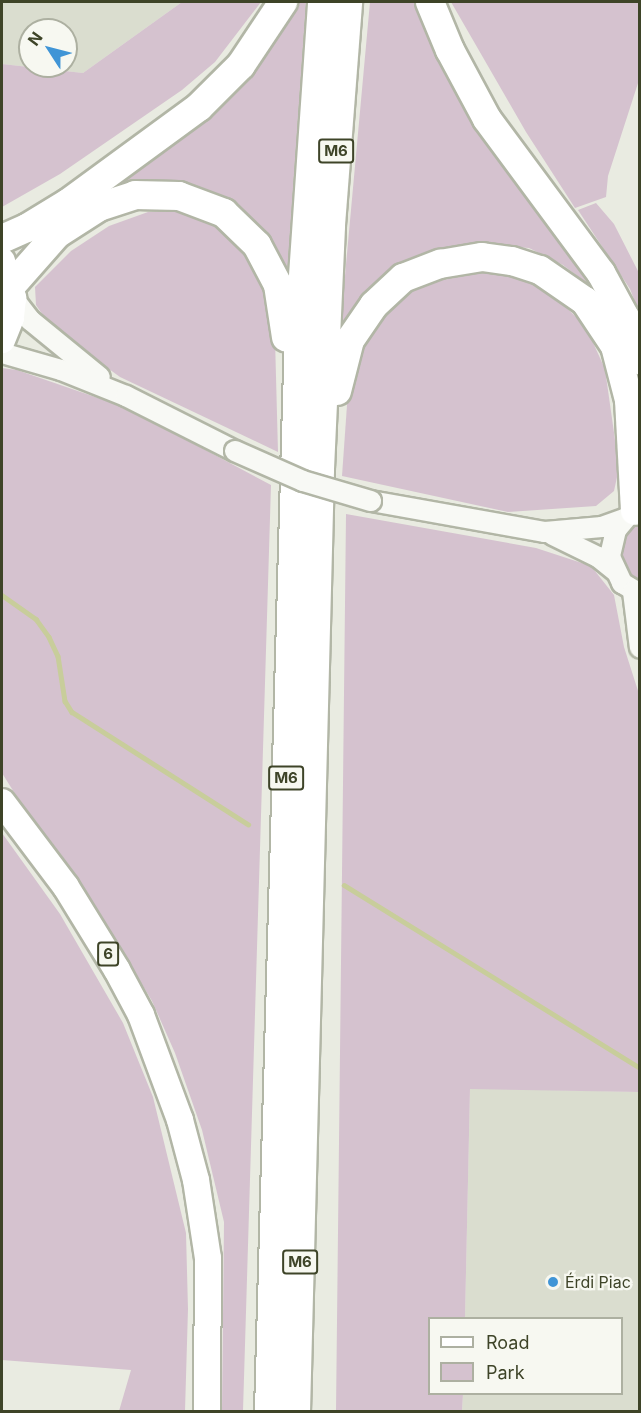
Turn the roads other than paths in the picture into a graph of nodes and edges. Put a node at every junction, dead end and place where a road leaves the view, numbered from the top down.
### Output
1 (283, 2) edge
2 (322, 2) edge
3 (348, 2) edge
4 (430, 2) edge
5 (2, 239) edge
6 (9, 281) edge
7 (2, 340) edge
8 (2, 353) edge
9 (639, 360) edge
10 (126, 396) junction
11 (295, 453) junction
12 (320, 468) junction
13 (633, 513) edge
14 (545, 532) junction
15 (615, 571) junction
16 (636, 593) edge
17 (639, 648) edge
18 (2, 802) edge
19 (207, 1412) edge
20 (269, 1412) edge
21 (296, 1412) edge

1 - 5 highway
2 - 11 highway, M6
3 - 12 highway, M6
4 - 9 highway
6 - 7 main road
6 - 10 street
6 - 11 highway
8 - 10 street
10 - 14 street, bridge
11 - 20 highway, M6
12 - 13 highway
12 - 21 highway, M6
13 - 14 street
13 - 15 street
14 - 15 street
15 - 16 street
16 - 17 street
18 - 19 main road, 6

